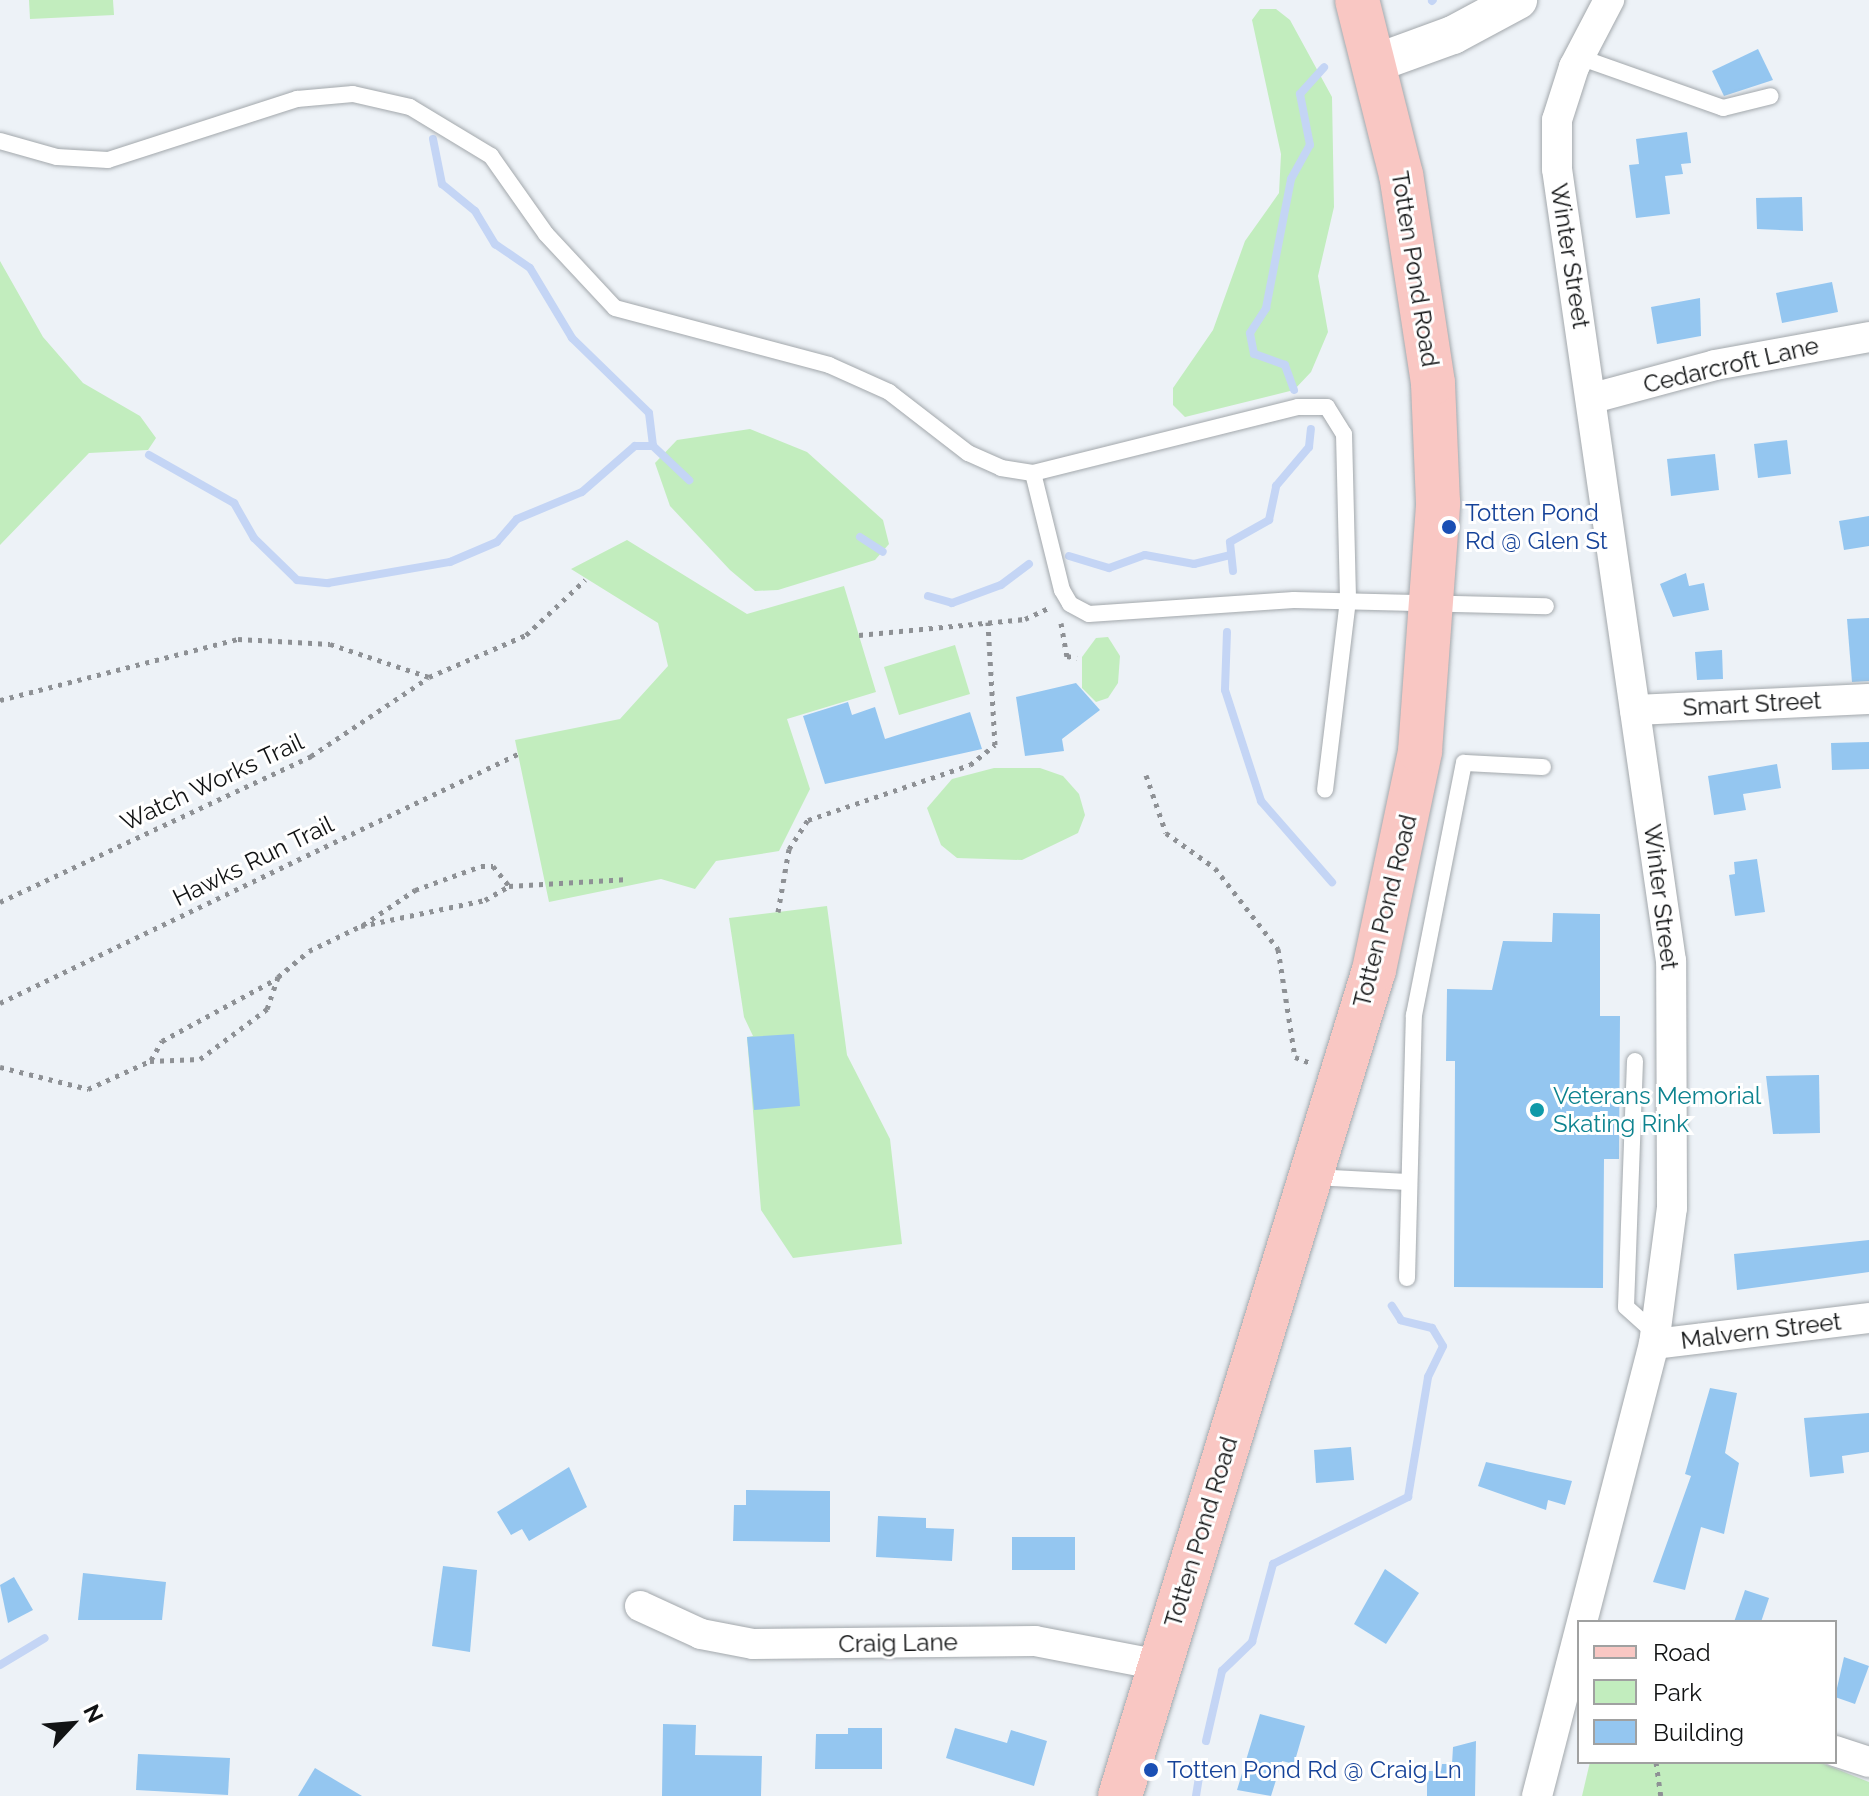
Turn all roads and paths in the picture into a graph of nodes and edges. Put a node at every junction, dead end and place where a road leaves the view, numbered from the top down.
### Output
1 (1357, 0) edge
2 (1518, 0) edge
3 (1609, 0) edge
4 (1579, 57) junction
5 (1376, 63) junction
6 (1771, 96) dead end
7 (0, 141) edge
8 (1869, 337) edge
9 (1593, 398) junction
10 (1033, 473) junction
11 (585, 580) dead end
12 (1348, 600) junction
13 (1434, 604) junction
14 (1546, 606) dead end
15 (988, 622) junction
16 (859, 635) dead end
17 (1077, 658) dead end
18 (429, 677) junction
19 (1869, 699) edge
20 (0, 700) edge
21 (1635, 710) junction
22 (522, 752) dead end
23 (1543, 767) dead end
24 (1146, 775) dead end
25 (1325, 790) dead end
26 (629, 879) dead end
27 (509, 886) junction
28 (0, 902) edge
29 (778, 912) dead end
30 (361, 926) junction
31 (278, 977) junction
32 (0, 1003) edge
33 (150, 1061) junction
34 (1635, 1061) dead end
35 (0, 1067) edge
36 (1342, 1073) junction
37 (1310, 1177) junction
38 (1409, 1182) junction
39 (1407, 1278) dead end
40 (1869, 1318) edge
41 (1655, 1339) junction
42 (640, 1606) dead end
43 (1584, 1619) edge
44 (1577, 1645) edge
45 (1160, 1665) junction
46 (1837, 1752) edge
47 (1869, 1762) edge
48 (1656, 1764) edge
49 (1120, 1796) edge
50 (1537, 1796) edge
51 (1661, 1796) edge

1 - 5 main road, Totten Pond Road
2 - 5 street
3 - 4 street, Winter Street
4 - 6 lane
4 - 9 street, Winter Street
5 - 13 main road, Totten Pond Road
7 - 10 lane
8 - 9 street, Cedarcroft Lane
9 - 21 street, Winter Street
10 - 12 lane
10 - 12 lane
11 - 18 path, Watch Works Trail
12 - 13 lane
12 - 25 lane
13 - 14 lane
13 - 36 main road, Totten Pond Road
15 - 16 path
15 - 17 path
15 - 29 path
18 - 20 path
18 - 28 path, Watch Works Trail
19 - 21 street, Smart Street
21 - 41 street, Winter Street
22 - 32 path, Hawks Run Trail
23 - 38 lane
24 - 36 path
26 - 27 path
27 - 30 path
27 - 30 path
30 - 31 path
31 - 33 path
31 - 33 path
33 - 35 path
34 - 41 lane
36 - 37 main road, Totten Pond Road
37 - 38 lane
37 - 45 main road, Totten Pond Road
38 - 39 lane
40 - 41 street, Malvern Street
41 - 43 street, Winter Street
42 - 45 street, Craig Lane
44 - 50 street, Winter Street
45 - 49 main road, Totten Pond Road
46 - 47 street
48 - 51 path

